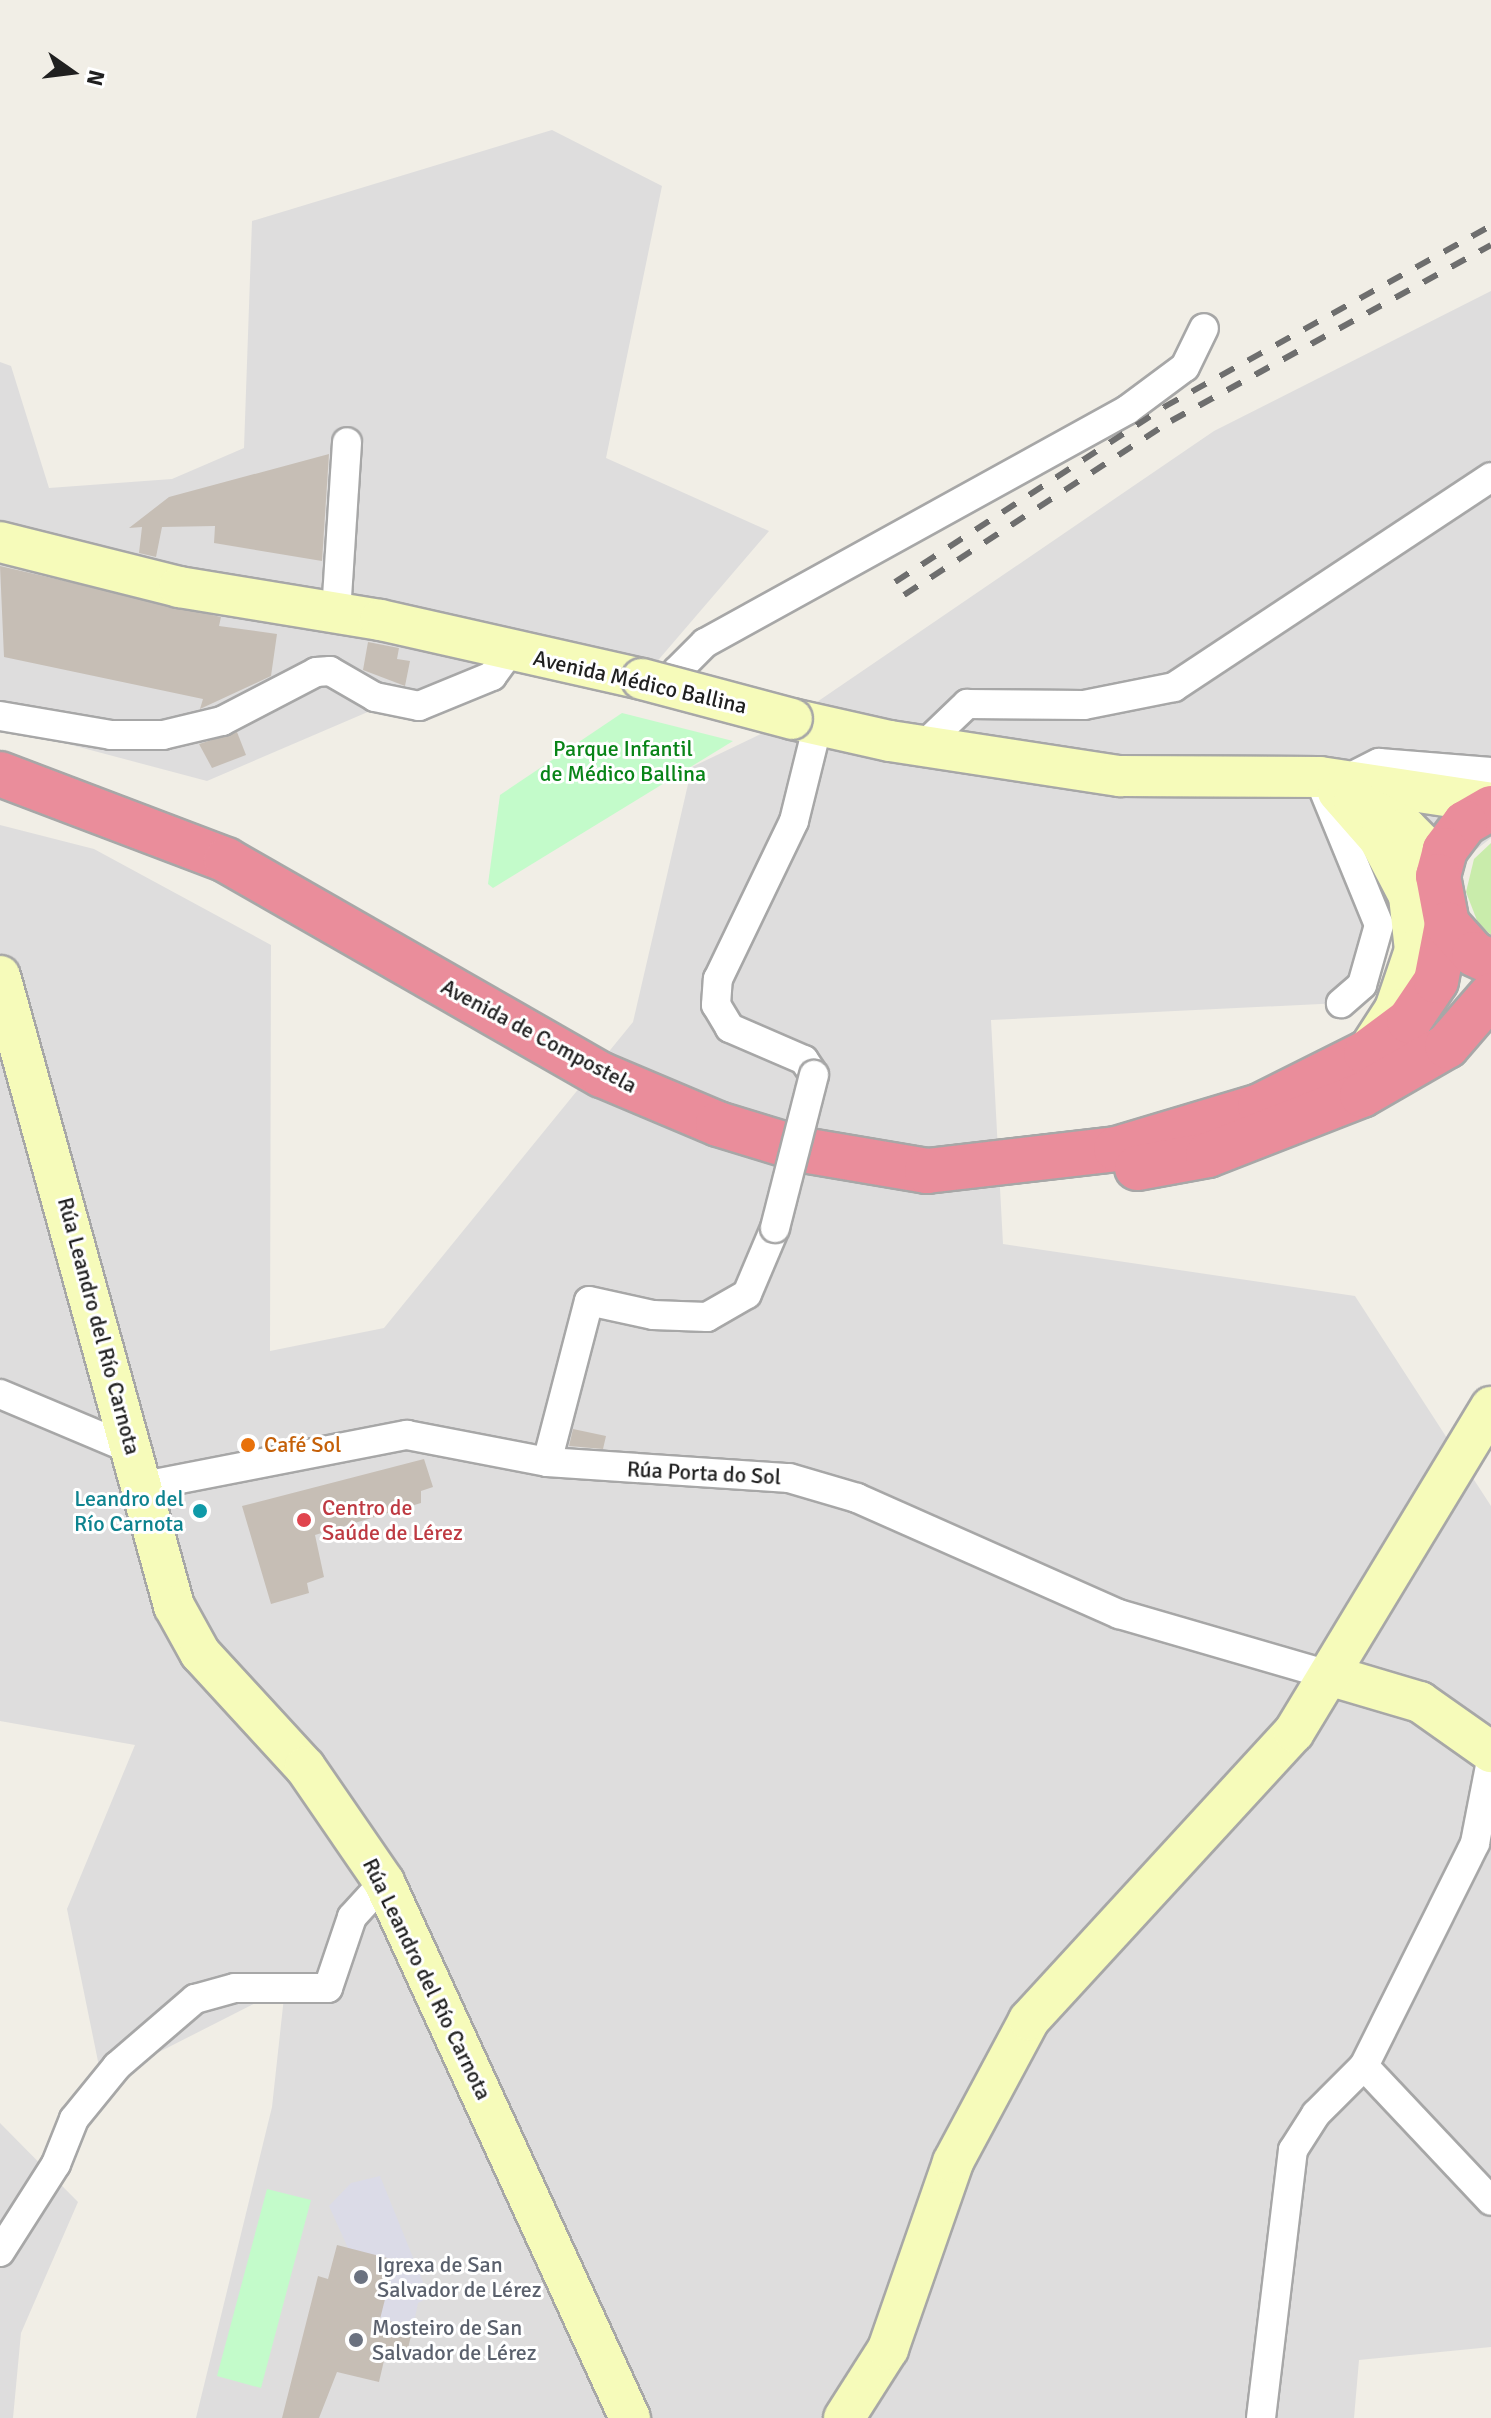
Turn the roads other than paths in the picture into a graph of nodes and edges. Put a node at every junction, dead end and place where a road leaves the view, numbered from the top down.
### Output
1 (1204, 328) dead end
2 (347, 442) dead end
3 (1491, 477) edge
4 (0, 542) edge
5 (336, 613) junction
6 (510, 651) junction
7 (657, 683) junction
8 (0, 716) edge
9 (805, 722) junction
10 (923, 746) junction
11 (1491, 772) edge
12 (0, 774) edge
13 (1323, 784) junction
14 (1491, 805) edge
15 (1438, 876) junction
16 (1447, 924) junction
17 (1491, 962) edge
18 (0, 976) edge
19 (1491, 995) edge
20 (1341, 1003) dead end
21 (1366, 1053) junction
22 (927, 1171) junction
23 (0, 1394) edge
24 (1491, 1407) edge
25 (547, 1462) junction
26 (138, 1468) junction
27 (1332, 1676) junction
28 (1481, 1736) edge
29 (1491, 1761) edge
30 (384, 1882) junction
31 (1364, 2066) junction
32 (1491, 2201) edge
33 (0, 2252) edge
34 (630, 2418) edge
35 (844, 2418) edge
36 (1261, 2418) edge

1 - 7 street
2 - 5 street
3 - 10 street
4 - 5 street, Avenida Médico Ballina
5 - 6 street, Avenida Médico Ballina
6 - 7 street, Avenida Médico Ballina
6 - 8 street
7 - 9 street, Avenida Médico Ballina, bridge
9 - 10 street, Avenida Médico Ballina
9 - 25 street, bridge
10 - 13 street, Avenida Médico Ballina
11 - 13 street
12 - 22 highway, Avenida de Compostela
13 - 14 street, Avenida Médico Ballina
13 - 15 street, Avenida Médico Ballina
13 - 20 street
13 - 21 street
14 - 15 highway
15 - 16 highway
16 - 17 highway
16 - 21 highway, Avenida de Compostela
18 - 26 street, Rúa Leandro del Río Carnota
19 - 22 highway
21 - 22 highway, Avenida de Compostela
23 - 26 street
24 - 27 street
25 - 26 street, Rúa Porta do Sol
25 - 27 street, Rúa Porta do Sol
26 - 30 street, Rúa Leandro del Río Carnota
27 - 28 street
27 - 35 street
29 - 31 street
30 - 33 street
30 - 34 street, Rúa Leandro del Río Carnota
31 - 32 street
31 - 36 street

